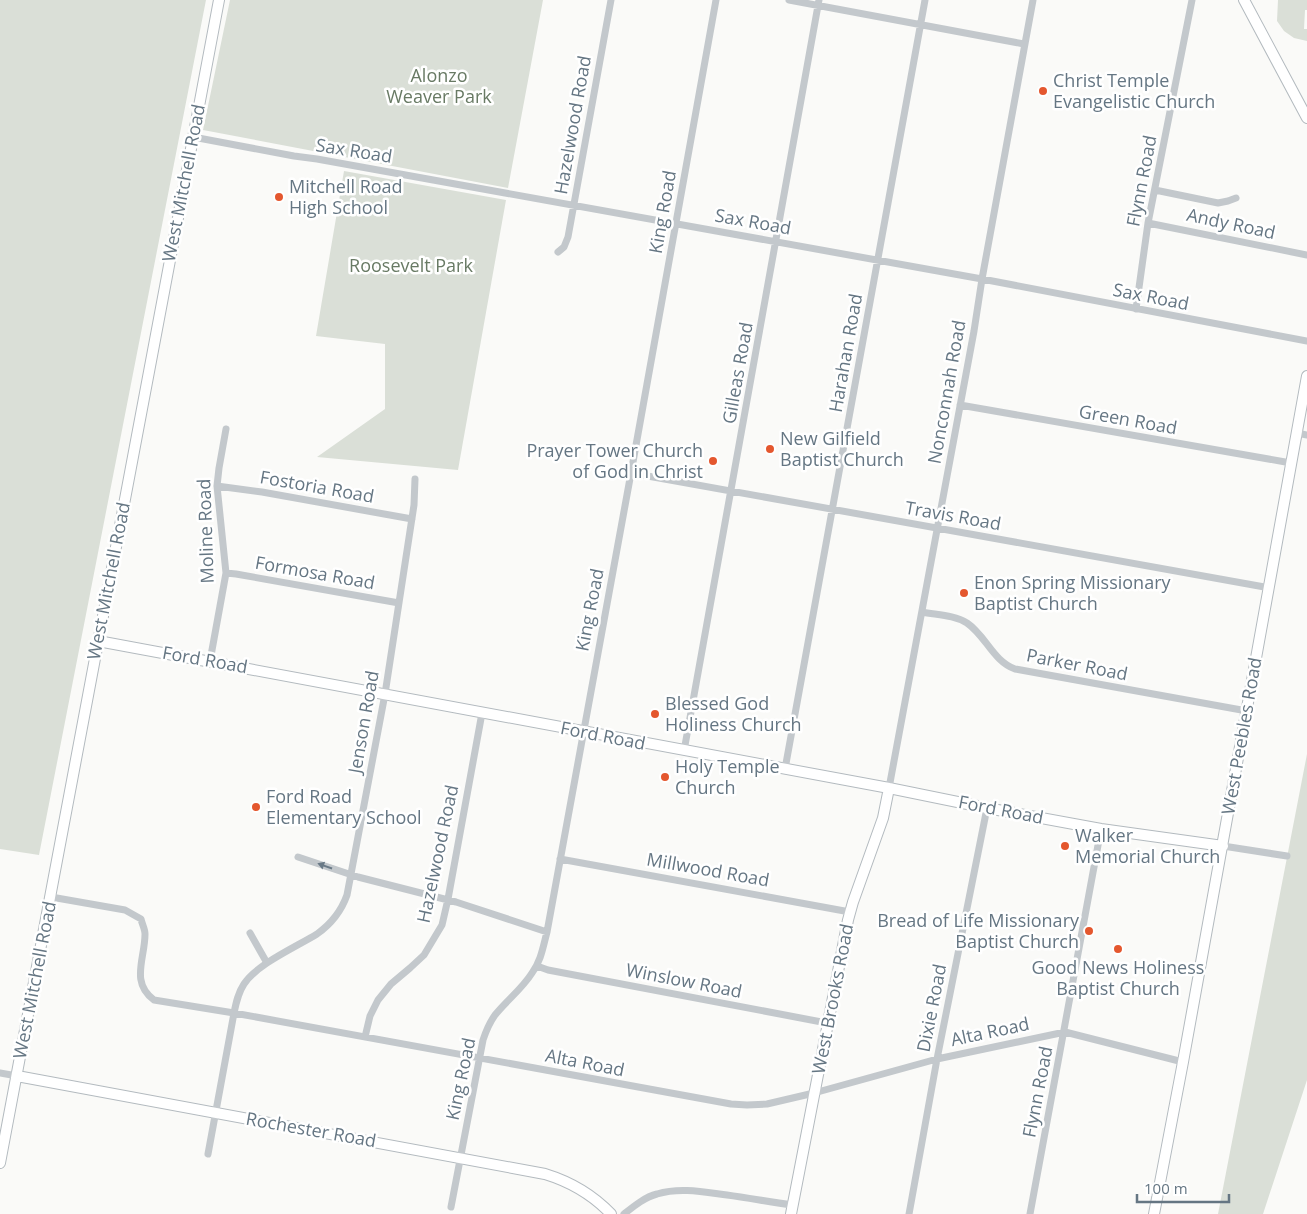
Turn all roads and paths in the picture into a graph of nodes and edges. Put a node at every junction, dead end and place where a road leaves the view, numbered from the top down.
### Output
1 (219, 0) edge
2 (611, 0) edge
3 (716, 0) edge
4 (789, 0) edge
5 (925, 0) edge
6 (1033, 0) edge
7 (1192, 0) edge
8 (1244, 0) edge
9 (819, 2) edge
10 (920, 24) junction
11 (1024, 44) junction
12 (1307, 118) edge
13 (193, 137) junction
14 (1155, 190) junction
15 (1236, 198) dead end
16 (573, 206) junction
17 (1148, 223) junction
18 (675, 224) junction
19 (777, 242) junction
20 (558, 252) dead end
21 (1307, 255) edge
22 (878, 260) junction
23 (982, 279) junction
24 (1136, 309) junction
25 (1307, 341) edge
26 (1307, 376) edge
27 (960, 405) junction
28 (226, 429) dead end
29 (1302, 434) edge
30 (1291, 463) junction
31 (631, 473) junction
32 (415, 479) dead end
33 (217, 486) junction
34 (731, 491) junction
35 (833, 509) junction
36 (412, 519) junction
37 (937, 528) junction
38 (226, 573) junction
39 (1270, 588) junction
40 (399, 603) junction
41 (922, 612) junction
42 (98, 641) junction
43 (210, 661) junction
44 (385, 694) junction
45 (1247, 711) junction
46 (482, 713) junction
47 (583, 732) junction
48 (684, 751) junction
49 (785, 770) junction
50 (889, 788) junction
51 (987, 808) junction
52 (1102, 829) junction
53 (1223, 846) junction
54 (1286, 856) dead end
55 (298, 857) dead end
56 (560, 859) junction
57 (352, 875) junction
58 (51, 897) junction
59 (448, 899) junction
60 (850, 912) junction
61 (547, 932) junction
62 (250, 933) dead end
63 (267, 963) junction
64 (537, 966) junction
65 (234, 1013) junction
66 (827, 1023) junction
67 (1065, 1032) junction
68 (365, 1037) junction
69 (479, 1059) junction
70 (937, 1059) junction
71 (1183, 1062) junction
72 (0, 1073) edge
73 (17, 1076) junction
74 (814, 1093) junction
75 (215, 1113) junction
76 (208, 1154) dead end
77 (461, 1158) junction
78 (0, 1163) edge
79 (451, 1207) dead end
80 (791, 1209) edge
81 (611, 1214) edge
82 (624, 1214) edge
83 (909, 1214) edge
84 (1030, 1214) edge
85 (1154, 1214) edge

1 - 13 street, West Mitchell Road
2 - 16 street, Hazelwood Road
3 - 18 street, King Road
4 - 9 street
5 - 10 street, Harahan Road
6 - 11 street, Nonconnah Road
7 - 14 street, Flynn Road
8 - 12 street
9 - 10 street
9 - 19 street, Gilleas Road
10 - 11 street
10 - 22 street, Harahan Road
11 - 23 street, Nonconnah Road
13 - 16 street, Sax Road
13 - 42 street, West Mitchell Road
14 - 15 street
14 - 17 street, Flynn Road
16 - 18 street, Sax Road
16 - 20 street, Hazelwood Road
17 - 21 street, Andy Road
17 - 24 street, Flynn Road
18 - 19 street, Sax Road
18 - 31 street, King Road
19 - 22 street, Sax Road
19 - 34 street, Gilleas Road
22 - 23 street, Sax Road
22 - 35 street, Harahan Road
23 - 24 street, Sax Road
23 - 27 street, Nonconnah Road
24 - 25 street, Sax Road
26 - 29 street, West Peebles Road
27 - 30 street, Green Road
27 - 37 street, Nonconnah Road
28 - 33 street, Moline Road
29 - 30 street, West Peebles Road
30 - 39 street, West Peebles Road
31 - 34 street, Travis Road
31 - 47 street, King Road
32 - 36 street, Jenson Road
33 - 36 street, Fostoria Road
33 - 38 street, Moline Road
34 - 35 street, Travis Road
34 - 48 street, Gilleas Road
35 - 37 street, Travis Road
35 - 49 street, Harahan Road
36 - 40 street, Jenson Road
37 - 39 street, Travis Road
37 - 41 street, Nonconnah Road
38 - 40 street, Formosa Road
38 - 43 street, Moline Road
39 - 45 street, West Peebles Road
40 - 44 street, Jenson Road
41 - 45 street, Parker Road
41 - 50 street, Nonconnah Road
42 - 43 street, Ford Road
42 - 58 street, West Mitchell Road
43 - 44 street, Ford Road
44 - 46 street, Ford Road
44 - 57 street, Jenson Road
45 - 53 street, West Peebles Road
46 - 47 street, Ford Road
46 - 59 street, Hazelwood Road
47 - 48 street, Ford Road
47 - 56 street, King Road
48 - 49 street, Ford Road
49 - 50 street, Ford Road
50 - 51 street, Ford Road
50 - 60 street, West Brooks Road
51 - 52 street, Ford Road
51 - 70 street, Dixie Road
52 - 53 street, Ford Road
52 - 67 street, Flynn Road
53 - 54 street, Ford Road
53 - 71 street, West Peebles Road
57 -> 55 street
56 - 60 street, Millwood Road
56 - 61 street, King Road
57 - 59 street
57 - 63 street, Jenson Road
58 - 65 street, Alta Road
58 - 73 street, West Mitchell Road
59 - 61 street
59 - 68 street, Hazelwood Road
60 - 66 street, West Brooks Road
61 - 64 street, King Road
62 - 63 street
63 - 65 street, Jenson Road
64 - 66 street, Winslow Road
64 - 69 street, King Road
65 - 68 street, Alta Road
65 - 75 street, Jenson Road
66 - 74 street, West Brooks Road
67 - 70 street, Alta Road
67 - 71 street, Alta Road
67 - 84 street, Flynn Road
68 - 69 street, Alta Road
69 - 74 street, Alta Road
69 - 77 street, King Road
70 - 74 street, Alta Road
70 - 83 street, Dixie Road
71 - 85 street, West Peebles Road
72 - 73 street, Rochester Road
73 - 75 street, Rochester Road
73 - 78 street, West Mitchell Road
74 - 80 street, West Brooks Road
75 - 76 street, Jenson Road
75 - 77 street, Rochester Road
77 - 79 street, King Road
77 - 81 street, Rochester Road
80 - 82 street

